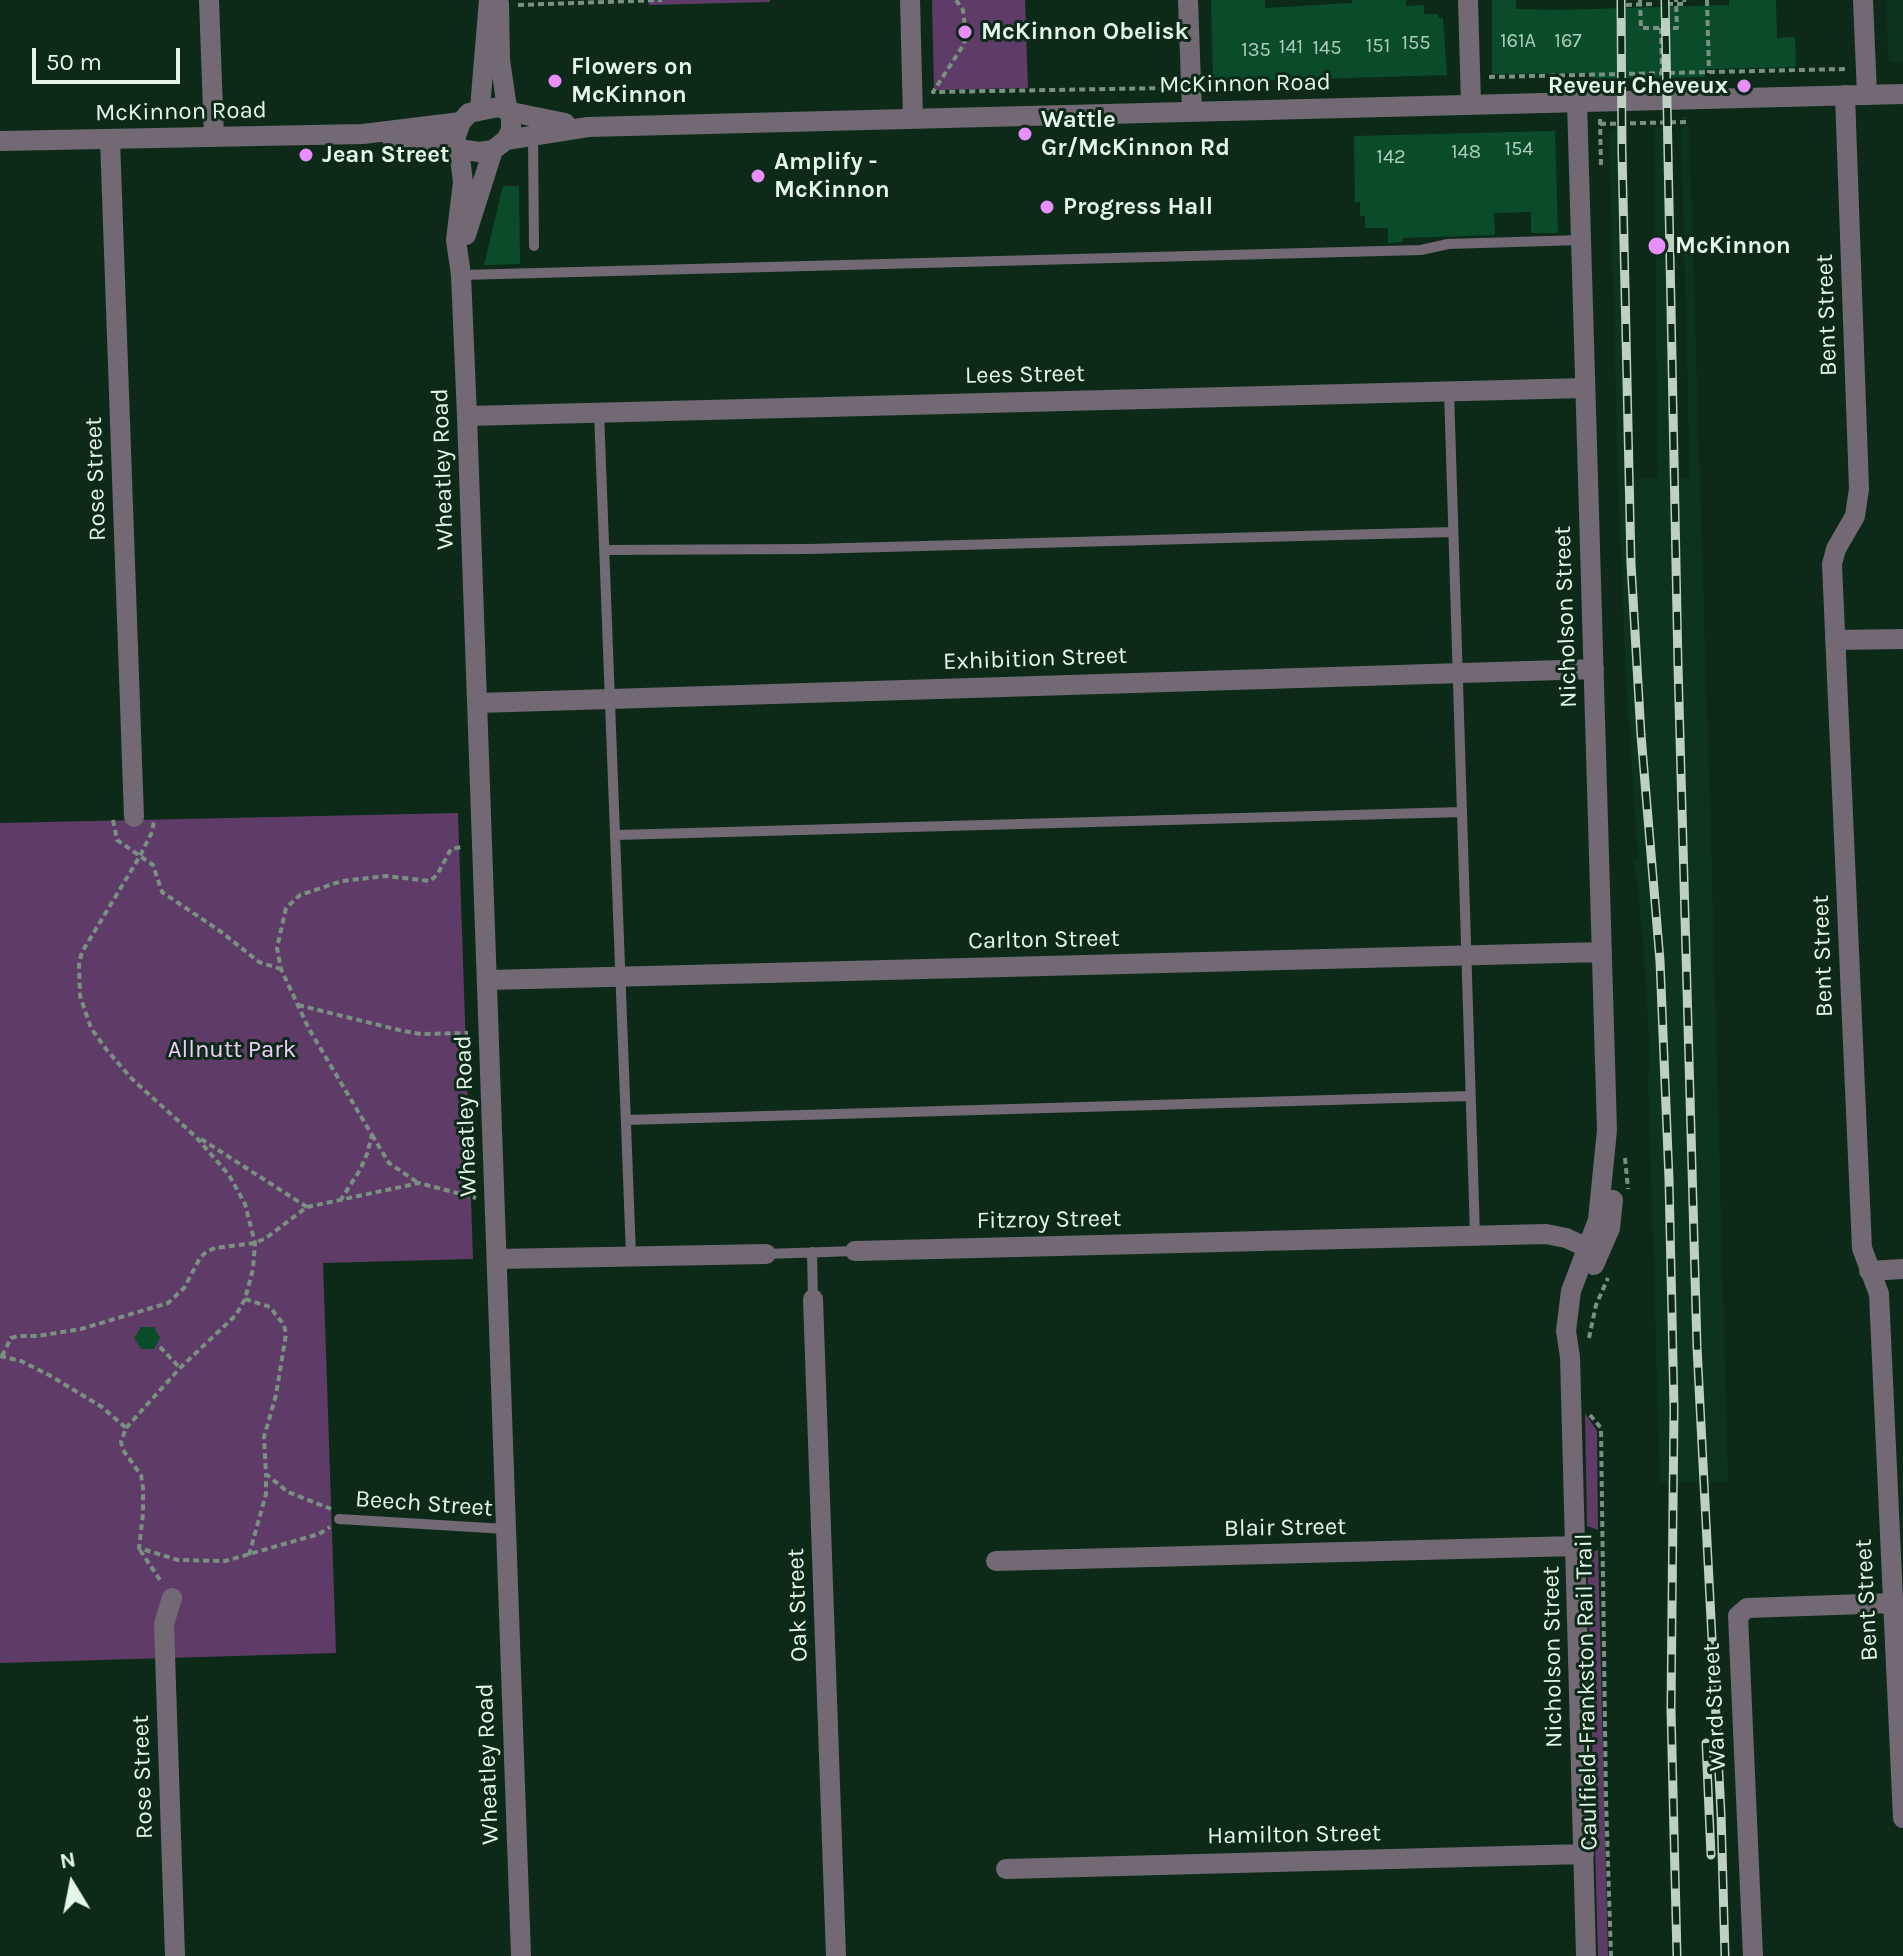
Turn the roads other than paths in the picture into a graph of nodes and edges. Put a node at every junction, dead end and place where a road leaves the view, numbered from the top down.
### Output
1 (209, 0) edge
2 (910, 0) edge
3 (1188, 0) edge
4 (1468, 0) edge
5 (1863, 0) edge
6 (496, 2) edge
7 (1903, 94) edge
8 (1845, 95) junction
9 (1867, 95) junction
10 (1577, 102) junction
11 (1471, 104) junction
12 (480, 108) junction
13 (509, 110) junction
14 (1192, 111) junction
15 (913, 118) junction
16 (461, 122) junction
17 (588, 127) junction
18 (363, 134) junction
19 (533, 134) junction
20 (214, 137) junction
21 (110, 139) junction
22 (0, 141) edge
23 (499, 145) junction
24 (458, 148) junction
25 (1581, 240) junction
26 (534, 246) dead end
27 (461, 275) junction
28 (1585, 388) junction
29 (1449, 390) junction
30 (599, 412) junction
31 (467, 416) junction
32 (1453, 532) junction
33 (605, 550) junction
34 (1903, 639) edge
35 (1835, 640) junction
36 (1594, 669) junction
37 (1458, 673) junction
38 (611, 698) junction
39 (478, 703) junction
40 (1462, 812) junction
41 (144, 818) road end
42 (616, 835) junction
43 (1602, 952) junction
44 (1466, 955) junction
45 (621, 977) junction
46 (488, 980) junction
47 (1470, 1096) junction
48 (626, 1120) junction
49 (1475, 1236) junction
50 (1593, 1250) junction
51 (855, 1251) joint
52 (812, 1252) junction
53 (766, 1254) joint
54 (631, 1256) junction
55 (497, 1259) junction
56 (1903, 1269) edge
57 (1869, 1271) junction
58 (813, 1299) joint
59 (339, 1519) road end
60 (506, 1529) junction
61 (1576, 1546) junction
62 (996, 1561) dead end
63 (1897, 1593) edge
64 (172, 1598) road end
65 (1903, 1818) edge
66 (1584, 1854) junction
67 (1006, 1869) dead end
68 (175, 1956) edge
69 (521, 1956) edge
70 (836, 1956) edge
71 (1586, 1956) edge
72 (1753, 1956) edge

1 - 20 street
2 - 15 street
3 - 14 street
4 - 11 street
5 - 9 street
6 - 12 street
6 - 13 street
7 - 9 street, McKinnon Road
8 - 9 street, McKinnon Road
8 - 10 street, McKinnon Road
8 - 35 street, Bent Street
10 - 11 street, McKinnon Road
10 - 25 street, Nicholson Street
11 - 14 street, McKinnon Road
12 - 13 street
12 - 16 street
13 - 17 street, McKinnon Road
13 - 23 street
14 - 15 street, McKinnon Road
15 - 17 street, McKinnon Road
16 - 18 street, McKinnon Road
16 - 24 street
17 - 19 street, McKinnon Road
18 - 20 street, McKinnon Road
18 - 24 street, McKinnon Road
19 - 23 street, McKinnon Road
19 - 26 lane
20 - 21 street, McKinnon Road
21 - 22 street, McKinnon Road
21 - 41 street, Rose Street
23 - 24 street
23 - 27 street, Wheatley Road
24 - 27 street, Wheatley Road
25 - 27 lane
25 - 28 street, Nicholson Street
27 - 31 street, Wheatley Road
28 - 29 street, Lees Street
28 - 36 street, Nicholson Street
29 - 30 street, Lees Street
29 - 32 lane
30 - 31 street, Lees Street
30 - 33 lane
31 - 39 street, Wheatley Road
32 - 33 lane
32 - 37 lane
33 - 38 lane
34 - 35 street
35 - 57 street, Bent Street
36 - 37 street, Exhibition Street
36 - 43 street, Nicholson Street
37 - 38 street, Exhibition Street
37 - 40 lane
38 - 39 street, Exhibition Street
38 - 42 lane
39 - 46 street, Wheatley Road
40 - 42 lane
40 - 44 lane
42 - 45 lane
43 - 44 street, Carlton Street
43 - 50 street, Nicholson Street
44 - 45 street, Carlton Street
44 - 47 lane
45 - 46 street, Carlton Street
45 - 48 lane
46 - 55 street, Wheatley Road
47 - 48 lane
47 - 49 lane
48 - 54 lane
49 - 50 street, Fitzroy Street
49 - 51 street, Fitzroy Street
50 - 61 street, Nicholson Street
51 - 52 lane, Fitzroy Street
52 - 53 lane, Fitzroy Street
52 - 58 lane, Oak Street
53 - 54 street, Fitzroy Street
54 - 55 street, Fitzroy Street
55 - 60 street, Wheatley Road
56 - 57 street
57 - 63 street, Bent Street
58 - 70 street, Oak Street
59 - 60 lane, Beech Street
60 - 69 street, Wheatley Road
61 - 62 street, Blair Street
61 - 66 street, Nicholson Street
63 - 65 street, Bent Street
63 - 72 street, Ward Street
64 - 68 street, Rose Street
66 - 67 street, Hamilton Street
66 - 71 street, Nicholson Street

